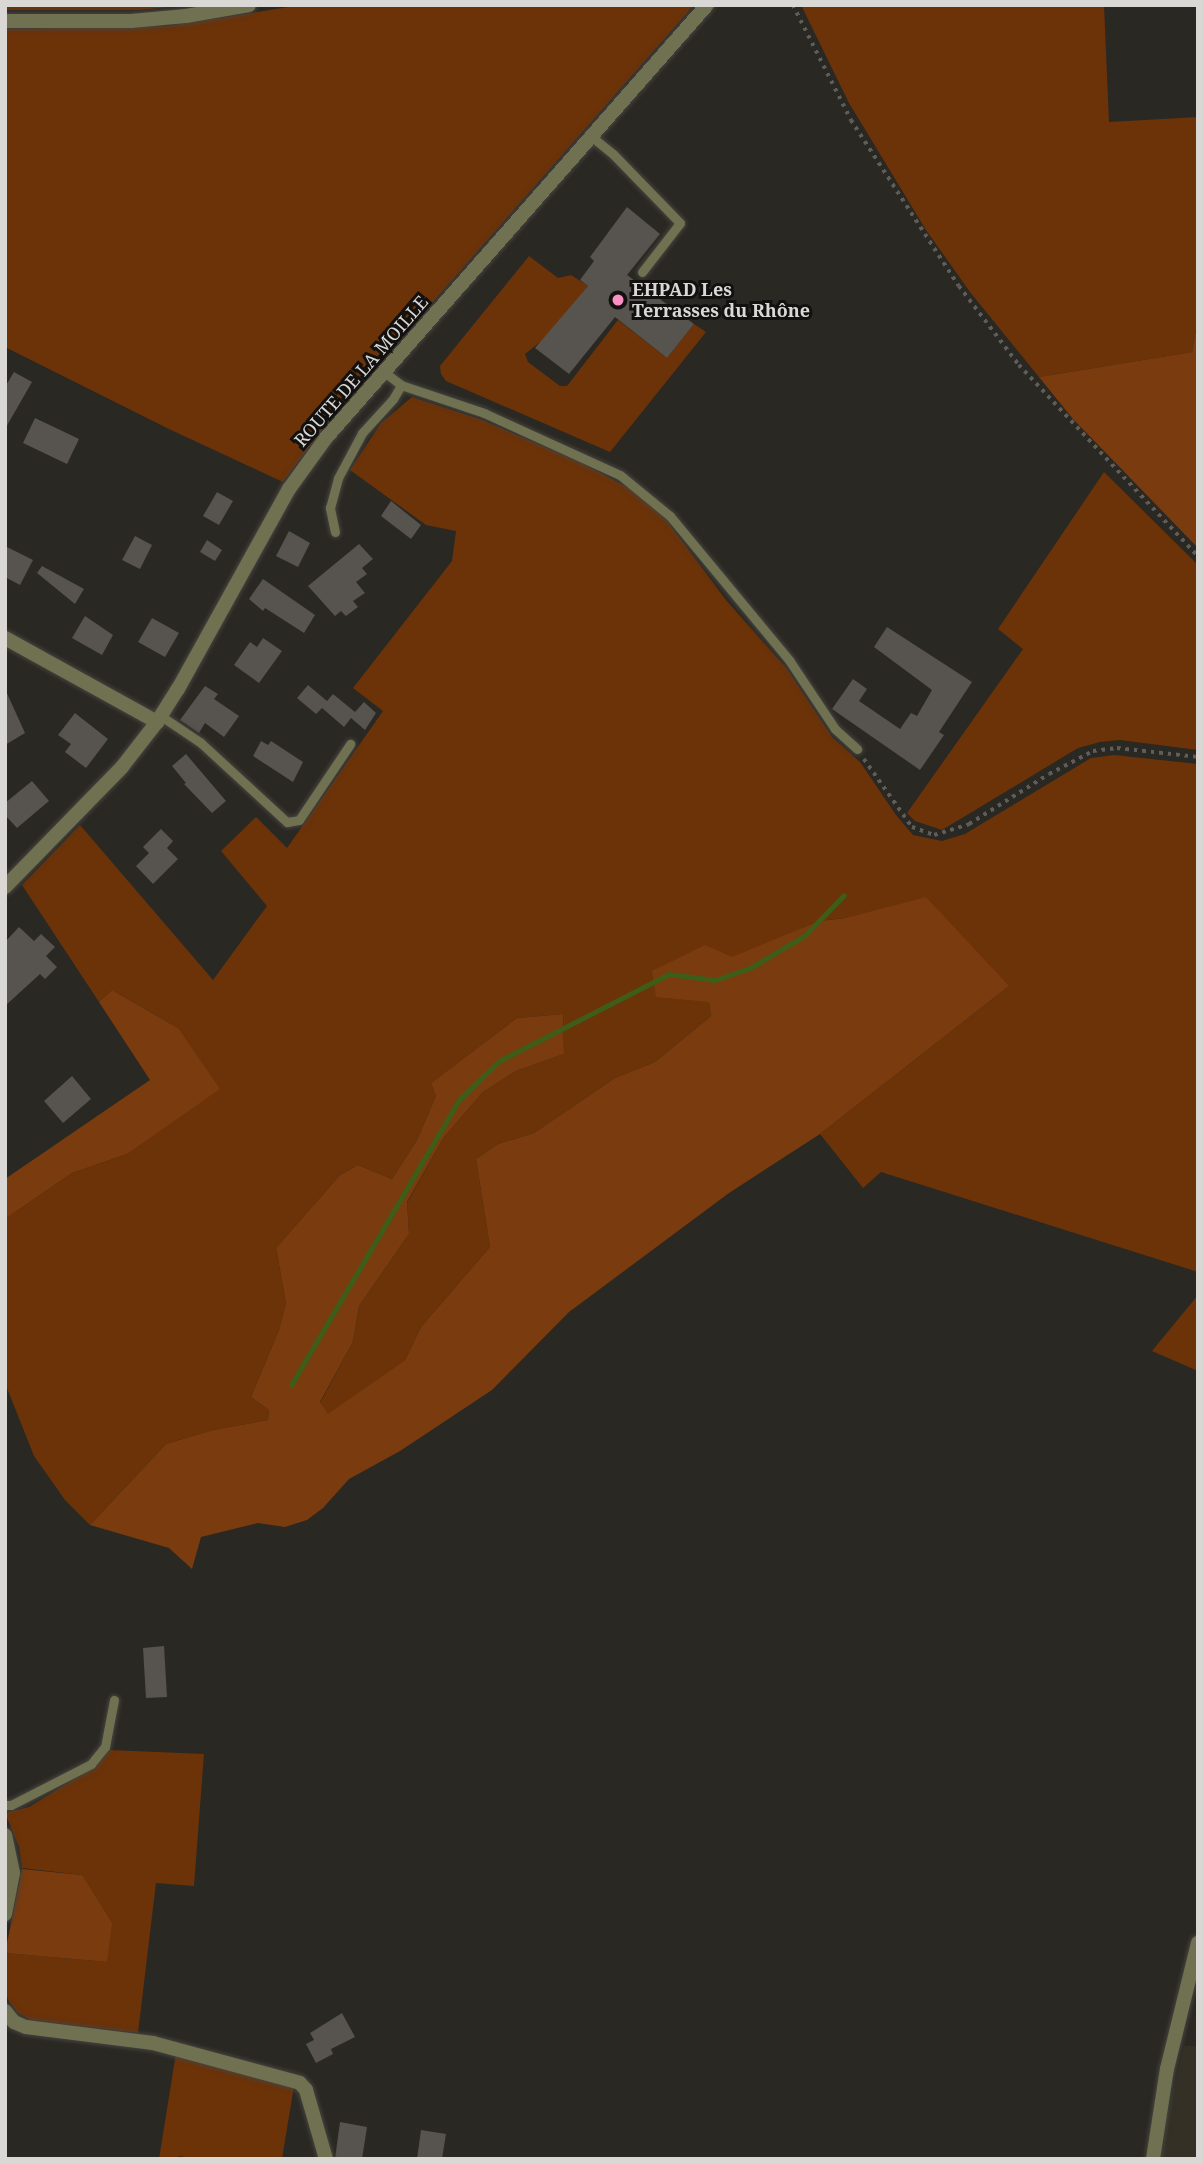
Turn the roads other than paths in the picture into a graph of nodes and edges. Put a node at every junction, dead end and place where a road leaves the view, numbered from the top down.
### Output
1 (249, 5) edge
2 (707, 5) edge
3 (5, 21) edge
4 (592, 137) junction
5 (642, 272) dead end
6 (384, 372) junction
7 (401, 385) junction
8 (335, 531) dead end
9 (5, 638) edge
10 (158, 719) junction
11 (350, 744) dead end
12 (857, 749) road end
13 (5, 887) edge
14 (114, 1700) dead end
15 (5, 1805) edge
16 (5, 1835) edge
17 (5, 1914) edge
18 (1198, 1943) edge
19 (5, 2011) edge
20 (326, 2159) edge
21 (1153, 2159) edge

1 - 3 street
2 - 4 street, ROUTE DE LA MOILLE
4 - 5 lane
4 - 6 street, ROUTE DE LA MOILLE
6 - 7 lane
6 - 10 street, ROUTE DE LA MOILLE
7 - 8 lane
7 - 12 lane
9 - 10 street
10 - 11 lane
10 - 13 street, ROUTE DE LA MOILLE
14 - 15 lane
16 - 17 street
18 - 21 street
19 - 20 street

